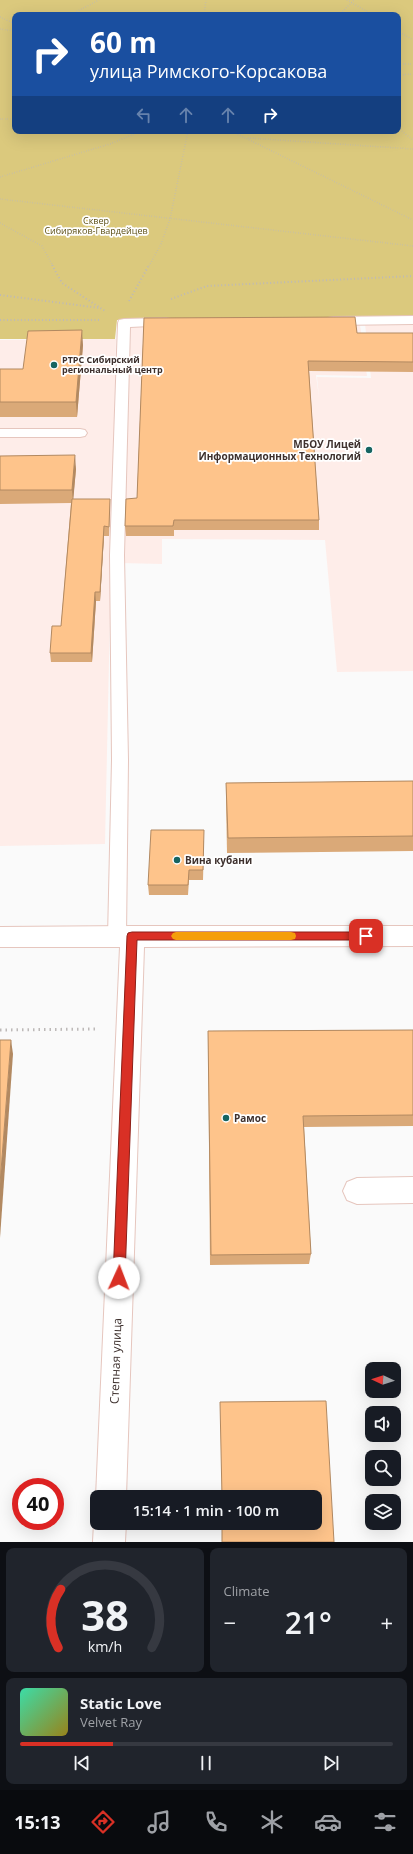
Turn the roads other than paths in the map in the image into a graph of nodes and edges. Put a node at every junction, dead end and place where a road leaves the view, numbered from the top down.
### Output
1 (413, 320) edge
2 (319, 321) edge
3 (178, 322) edge
4 (0, 433) edge
5 (80, 433) dead end
6 (413, 936) edge
7 (0, 937) edge
8 (124, 937) junction
9 (413, 1190) edge
10 (357, 1191) dead end
11 (111, 1490) edge
12 (110, 1530) edge
13 (109, 1542) edge

1 - 2 lane
3 - 8 lane
4 - 5 lane
6 - 8 street
7 - 8 street
8 - 11 street, Степная улица
9 - 10 street
12 - 13 street

